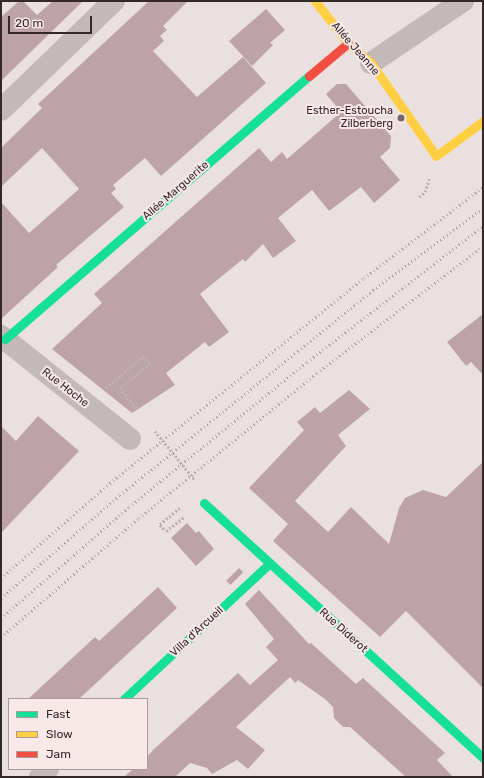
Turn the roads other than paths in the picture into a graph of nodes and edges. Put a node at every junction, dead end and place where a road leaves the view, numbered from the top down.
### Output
1 (114, 1) edge
2 (315, 1) edge
3 (463, 1) edge
4 (348, 44) junction
5 (371, 63) junction
6 (1, 110) edge
7 (483, 122) edge
8 (3, 338) edge
9 (130, 439) dead end
10 (204, 503) dead end
11 (269, 564) junction
12 (125, 698) edge
13 (483, 758) edge

1 - 6 street
2 - 4 street, Allée Jeanne
3 - 5 street
4 - 5 street, Allée Jeanne
4 - 8 street, Allée Marguerite
5 - 7 street, Allée Jeanne
8 - 9 street, Rue Hoche
10 - 11 street, Rue Diderot
11 - 12 street, Villa d'Arcueil
11 - 13 street, Rue Diderot

